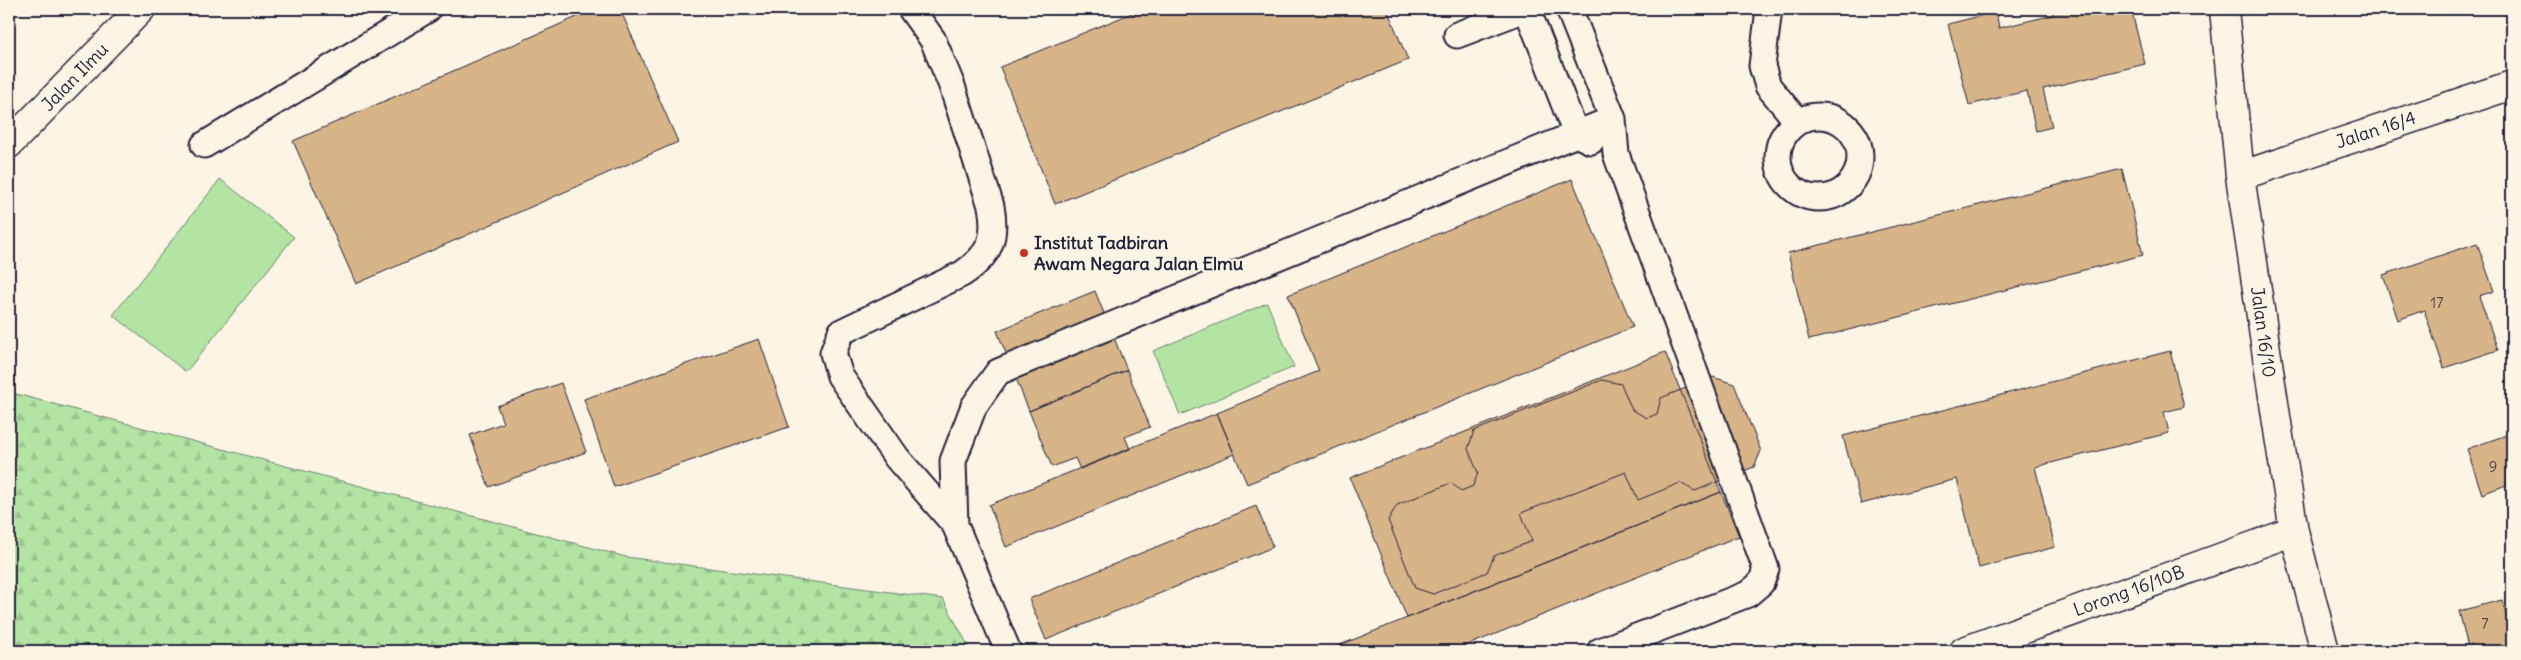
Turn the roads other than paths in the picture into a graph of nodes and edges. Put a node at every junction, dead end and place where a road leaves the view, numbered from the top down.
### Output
1 (141, 9) edge
2 (428, 9) edge
3 (911, 9) edge
4 (1526, 9) edge
5 (1569, 9) edge
6 (1769, 9) edge
7 (2224, 9) edge
8 (1457, 36) dead end
9 (2512, 85) edge
10 (1614, 119) junction
11 (1797, 122) dead end
12 (1576, 134) junction
13 (9, 144) edge
14 (204, 145) dead end
15 (1616, 154) junction
16 (2240, 176) junction
17 (955, 525) junction
18 (2294, 531) junction
19 (1008, 651) edge
20 (1600, 651) edge
21 (1964, 651) edge
22 (2325, 651) edge

1 - 13 street, Jalan Ilmu
2 - 14 lane
3 - 17 lane
4 - 8 lane
4 - 12 lane
5 - 10 lane
6 - 11 lane
7 - 16 street, Jalan 16/10
9 - 16 street, Jalan 16/4
10 - 12 lane
10 - 15 lane
12 - 15 lane
12 - 17 lane
15 - 20 lane
16 - 18 street, Jalan 16/10
17 - 19 lane
18 - 21 street, Lorong 16/10B
18 - 22 street, Jalan 16/10

